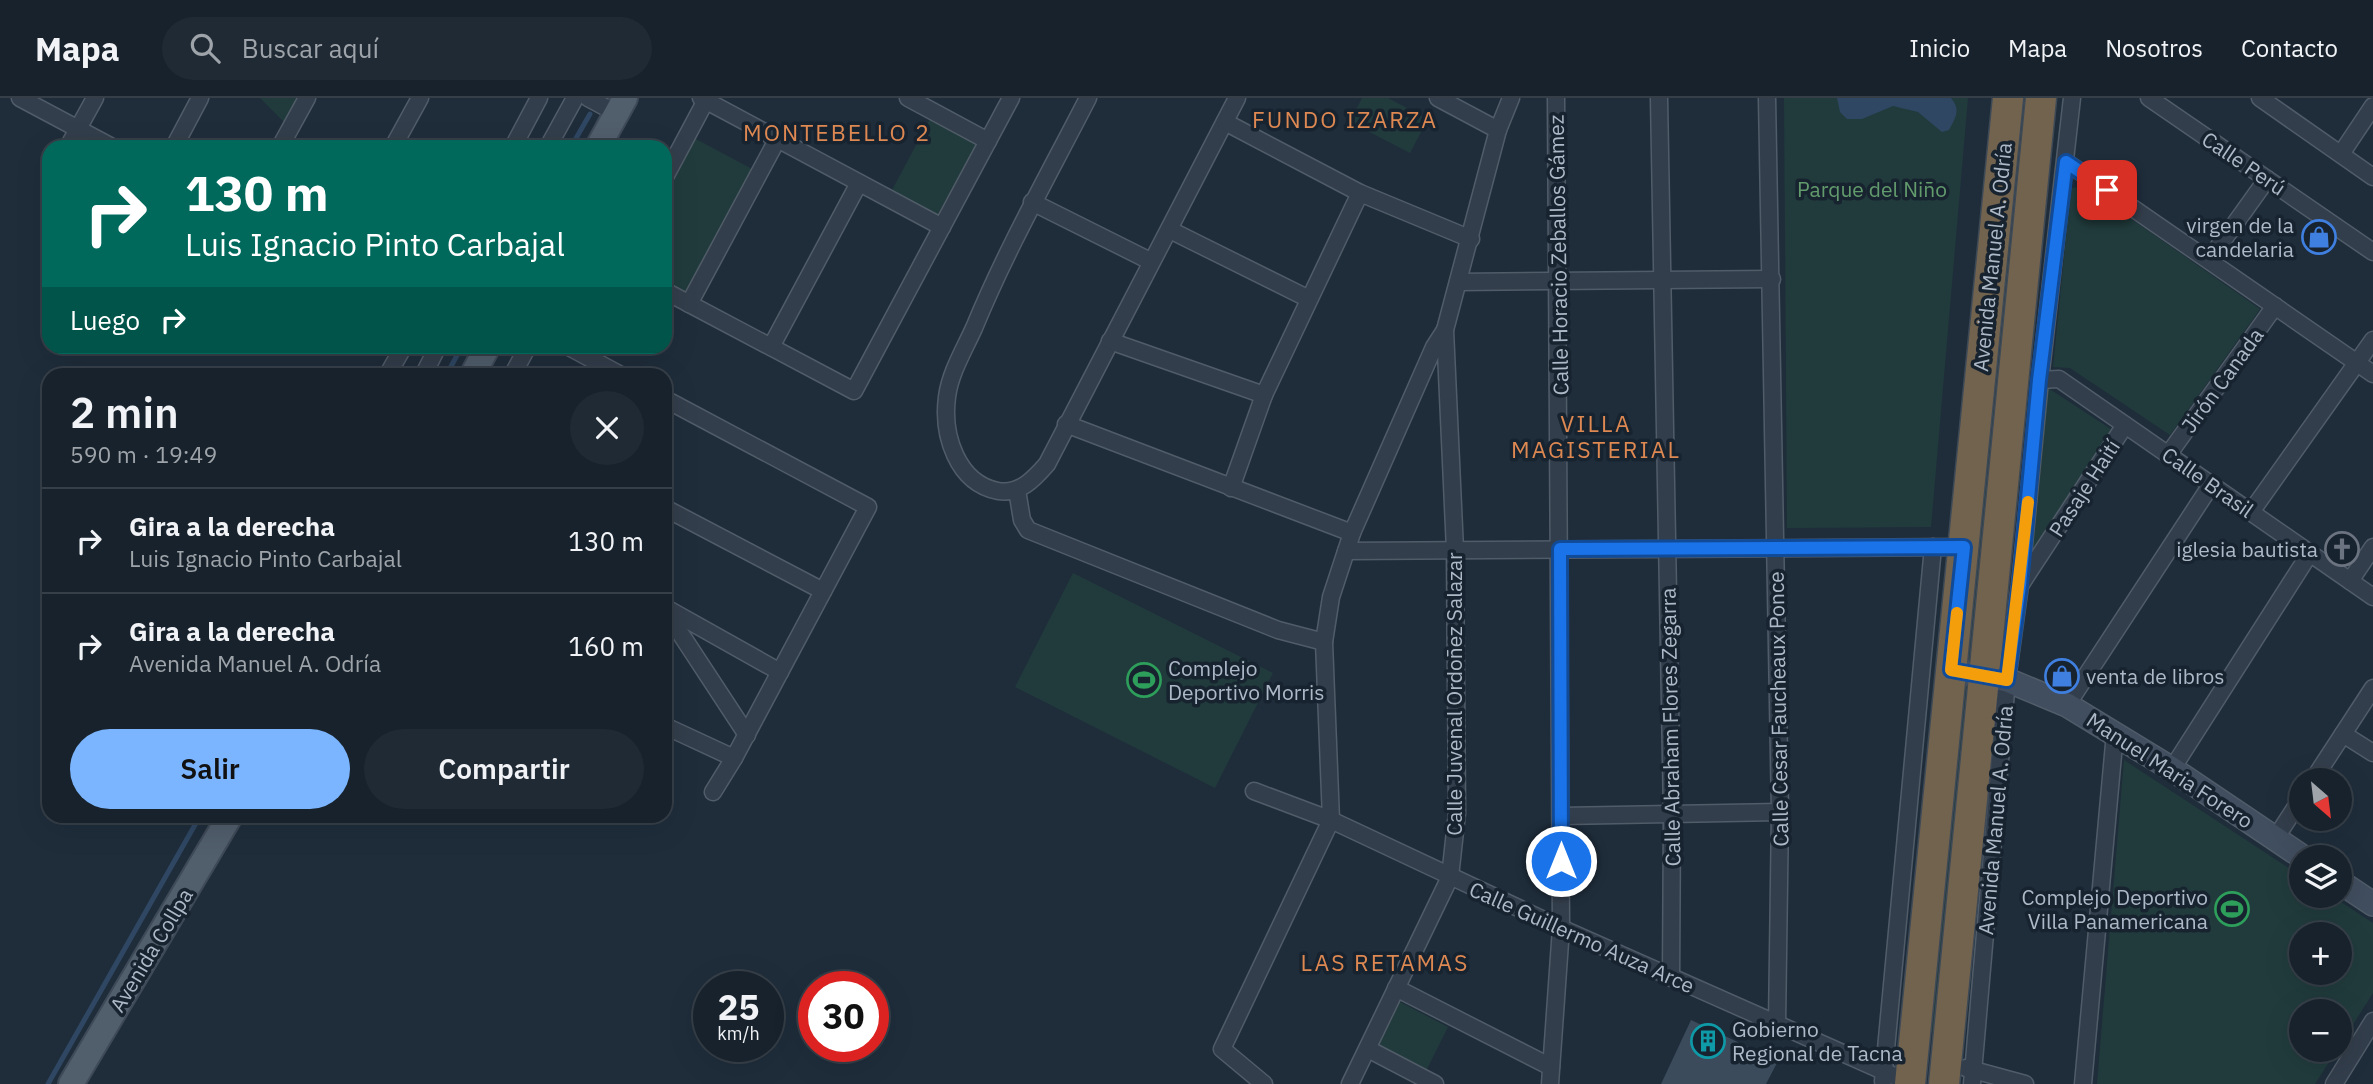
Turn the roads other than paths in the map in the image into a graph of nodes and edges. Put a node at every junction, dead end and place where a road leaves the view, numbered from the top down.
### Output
1 (20, 98) edge
2 (95, 98) edge
3 (200, 98) edge
4 (307, 98) edge
5 (420, 98) edge
6 (539, 98) edge
7 (575, 98) edge
8 (588, 98) edge
9 (908, 98) edge
10 (1011, 98) edge
11 (1088, 98) edge
12 (1237, 98) edge
13 (1438, 98) edge
14 (1511, 98) edge
15 (1556, 98) edge
16 (1658, 98) edge
17 (1767, 98) edge
18 (2008, 98) edge
19 (2041, 98) edge
20 (2072, 98) edge
21 (2149, 98) edge
22 (2260, 98) edge
23 (703, 100) edge
24 (621, 106) edge
25 (2373, 106) edge
26 (1225, 122) junction
27 (78, 128) junction
28 (1498, 130) junction
29 (72, 140) edge
30 (99, 140) edge
31 (178, 140) edge
32 (284, 140) edge
33 (397, 140) edge
34 (517, 140) edge
35 (552, 140) edge
36 (602, 140) edge
37 (777, 140) junction
38 (988, 141) junction
39 (2341, 154) junction
40 (2066, 162) junction
41 (672, 163) edge
42 (2373, 177) edge
43 (2267, 179) junction
44 (859, 183) junction
45 (1360, 192) junction
46 (1032, 202) junction
47 (942, 227) junction
48 (1170, 230) junction
49 (1471, 239) junction
50 (2373, 252) edge
51 (2209, 260) junction
52 (1150, 261) junction
53 (1772, 279) junction
54 (1662, 280) junction
55 (1559, 281) junction
56 (1458, 282) junction
57 (672, 294) edge
58 (1307, 299) junction
59 (690, 304) junction
60 (2275, 306) junction
61 (1445, 330) junction
62 (2373, 340) edge
63 (1110, 341) junction
64 (771, 347) junction
65 (582, 354) edge
66 (2357, 363) junction
67 (608, 368) edge
68 (2373, 374) edge
69 (2039, 380) junction
70 (1264, 395) junction
71 (672, 403) edge
72 (1066, 425) junction
73 (2125, 425) junction
74 (2168, 455) junction
75 (2211, 485) junction
76 (1231, 488) junction
77 (1017, 489) junction
78 (672, 512) edge
79 (2251, 512) junction
80 (1352, 533) junction
81 (1933, 547) junction
82 (1964, 547) junction
83 (2373, 547) edge
84 (1776, 548) junction
85 (1560, 549) junction
86 (1667, 549) junction
87 (1455, 550) junction
88 (1346, 551) junction
89 (2310, 553) junction
90 (2350, 581) junction
91 (2020, 585) junction
92 (823, 591) junction
93 (2373, 597) edge
94 (672, 613) edge
95 (672, 620) edge
96 (1324, 642) junction
97 (1951, 670) junction
98 (780, 672) junction
99 (1996, 677) junction
100 (2373, 688) edge
101 (2067, 705) junction
102 (672, 729) edge
103 (2115, 733) junction
104 (2343, 734) junction
105 (747, 735) junction
106 (2373, 753) edge
107 (734, 758) junction
108 (2321, 768) edge
109 (2172, 769) junction
110 (1254, 791) dead end
111 (713, 792) dead end
112 (1780, 812) junction
113 (1672, 815) junction
114 (1561, 816) junction
115 (2289, 817) edge
116 (1331, 821) junction
117 (226, 823) edge
118 (2275, 839) junction
119 (2289, 848) edge
120 (1450, 877) junction
121 (2352, 890) edge
122 (2373, 904) edge
123 (1561, 929) junction
124 (1671, 978) junction
125 (1396, 988) junction
126 (2373, 1021) edge
127 (1777, 1025) junction
128 (1916, 1039) junction
129 (1368, 1049) junction
130 (1957, 1069) edge
131 (1551, 1076) edge
132 (1897, 1081) edge
133 (71, 1084) edge
134 (1264, 1084) edge
135 (1350, 1084) edge
136 (1435, 1084) edge
137 (2025, 1084) edge
138 (2083, 1084) edge
139 (2334, 1084) edge

1 - 27 street
2 - 27 street
3 - 31 street
4 - 32 street
5 - 33 street
6 - 34 street
7 - 35 street
8 - 24 street
9 - 38 street
10 - 38 street
11 - 46 street
12 - 26 street
13 - 28 street
14 - 28 street, Calle Juvenal Ordoñez Salazar
15 - 55 street, Calle Horacio Zeballos Gámez
16 - 54 street, Calle Abraham Flores Zegarra
17 - 53 street, Calle Cesar Faucheaux Ponce
18 - 82 highway, Avenida Manuel A. Odría
19 - 99 highway, Avenida Manuel A. Odría
20 - 40 street, Avenida Manuel A. Odría
21 - 43 street, Calle Perú
22 - 39 street
23 - 37 street
23 - 41 street
24 - 36 main road
25 - 39 street
26 - 45 street
26 - 48 street
27 - 29 street
27 - 30 street
28 - 49 street, Calle Juvenal Ordoñez Salazar
37 - 44 street
37 - 59 street
38 - 47 street
39 - 42 street
40 - 51 street
40 - 69 street, Avenida Manuel A. Odría
43 - 50 street, Calle Perú
43 - 51 street
44 - 47 street
44 - 64 street
45 - 49 street
45 - 58 street
46 - 52 street
46 - 77 street
47 - 64 street
48 - 52 street
48 - 58 street
49 - 56 street, Calle Juvenal Ordoñez Salazar
51 - 60 street
52 - 63 street
53 - 54 street
53 - 84 street, Calle Cesar Faucheaux Ponce
54 - 55 street
54 - 86 street, Calle Abraham Flores Zegarra
55 - 56 street
55 - 85 street, Calle Horacio Zeballos Gámez
56 - 61 street, Calle Juvenal Ordoñez Salazar
57 - 59 street
58 - 70 street
59 - 64 street
60 - 66 street
60 - 74 street, Jirón Canada
61 - 80 street
61 - 87 street, Calle Juvenal Ordoñez Salazar
62 - 66 street
63 - 70 street
63 - 72 street
65 - 67 street
66 - 68 street
66 - 79 street
69 - 73 street, Calle Brasil
69 - 91 street, Avenida Manuel A. Odría
70 - 76 street
71 - 92 street
72 - 76 street
72 - 77 street
73 - 74 street, Calle Brasil
73 - 91 street, Pasaje Haití
74 - 75 street, Calle Brasil
75 - 79 street, Calle Brasil
75 - 101 street
76 - 80 street
77 - 96 street
78 - 92 street
79 - 89 street, Calle Brasil
80 - 88 street
81 - 82 street
81 - 84 street
81 - 132 street
82 - 97 highway, Avenida Manuel A. Odría
83 - 90 street
84 - 86 street
84 - 112 street, Calle Cesar Faucheaux Ponce
85 - 86 street
85 - 87 street
85 - 114 street, Calle Horacio Zeballos Gámez
86 - 113 street, Calle Abraham Flores Zegarra
87 - 88 street
87 - 120 street, Calle Juvenal Ordoñez Salazar
88 - 96 street
89 - 90 street, Calle Brasil
89 - 109 street
90 - 93 street, Calle Brasil
91 - 99 street, Avenida Manuel A. Odría
92 - 98 street
94 - 98 street
95 - 105 street
96 - 116 street
97 - 99 street, Manuel Maria Forero
97 - 128 highway, Avenida Manuel A. Odría
98 - 105 street
99 - 101 street, Manuel Maria Forero
99 - 130 highway, Avenida Manuel A. Odría
100 - 104 street
101 - 103 street, Manuel Maria Forero
102 - 107 street
103 - 109 street, Manuel Maria Forero
103 - 138 street
104 - 106 street
104 - 108 street
105 - 107 street
107 - 111 street
109 - 118 street, Manuel Maria Forero
110 - 116 street, Calle Guillermo Auza Arce
112 - 113 street
112 - 127 street, Calle Cesar Faucheaux Ponce
113 - 114 street
113 - 124 street, Calle Abraham Flores Zegarra
114 - 123 street, Calle Horacio Zeballos Gámez
115 - 118 street
116 - 120 street, Calle Guillermo Auza Arce
116 - 134 street
117 - 133 main road, Avenida Collpa
118 - 119 street, Manuel Maria Forero
120 - 123 street, Calle Guillermo Auza Arce
120 - 125 street, Calle Juvenal Ordoñez Salazar
121 - 122 street
123 - 124 street, Calle Guillermo Auza Arce
123 - 131 street, Calle Horacio Zeballos Gámez
124 - 127 street, Calle Guillermo Auza Arce
125 - 129 street, Calle Juvenal Ordoñez Salazar
125 - 131 street
126 - 139 street
127 - 132 street, Calle Guillermo Auza Arce
128 - 130 highway
128 - 132 highway, Avenida Manuel A. Odría
129 - 135 street, Calle Juvenal Ordoñez Salazar
129 - 136 street
130 - 137 street

